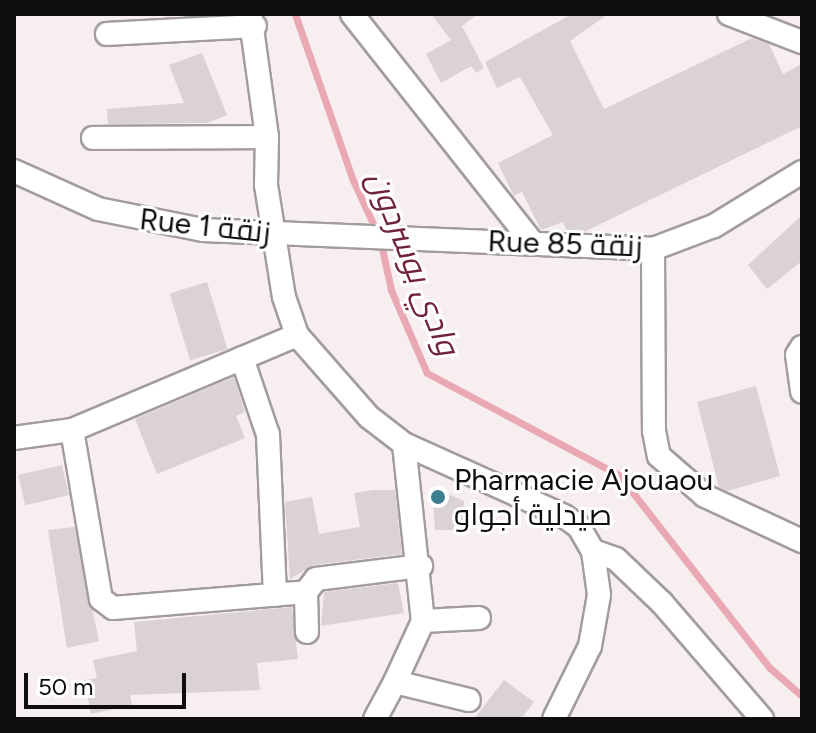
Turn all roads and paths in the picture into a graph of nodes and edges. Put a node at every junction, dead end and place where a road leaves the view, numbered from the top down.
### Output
1 (352, 14) edge
2 (729, 14) edge
3 (802, 19) edge
4 (252, 20) edge
5 (772, 29) junction
6 (107, 34) dead end
7 (802, 42) edge
8 (267, 137) junction
9 (93, 138) dead end
10 (14, 171) edge
11 (802, 172) edge
12 (279, 234) junction
13 (405, 239) joint
14 (532, 242) junction
15 (653, 249) junction
16 (297, 335) junction
17 (802, 347) edge
18 (242, 358) junction
19 (802, 392) edge
20 (72, 430) junction
21 (14, 438) edge
22 (404, 444) junction
23 (802, 541) edge
24 (593, 551) junction
25 (421, 566) junction
26 (306, 592) junction
27 (275, 595) junction
28 (479, 618) dead end
29 (423, 621) junction
30 (307, 632) dead end
31 (395, 682) junction
32 (469, 700) dead end
33 (375, 719) edge
34 (554, 719) edge
35 (762, 719) edge

1 - 14 street
2 - 5 street
3 - 5 street
4 - 6 street
4 - 8 street
5 - 7 street
8 - 9 street
8 - 12 street
10 - 12 street, Rue زنقة 1
11 - 15 street, Rue 85 زنقة
12 - 13 street, Rue زنقة 1
12 - 16 street
13 - 14 street, Rue 85 زنقة
14 - 15 street, Rue 85 زنقة
15 - 23 street
16 - 18 street
16 - 22 street
17 - 19 street
18 - 20 street
18 - 27 street
20 - 21 street
20 - 27 street
22 - 24 street
22 - 25 street
24 - 34 street
24 - 35 street
25 - 26 street
25 - 29 street
26 - 27 street
26 - 30 street
28 - 29 street
29 - 31 street
31 - 32 street
31 - 33 street

